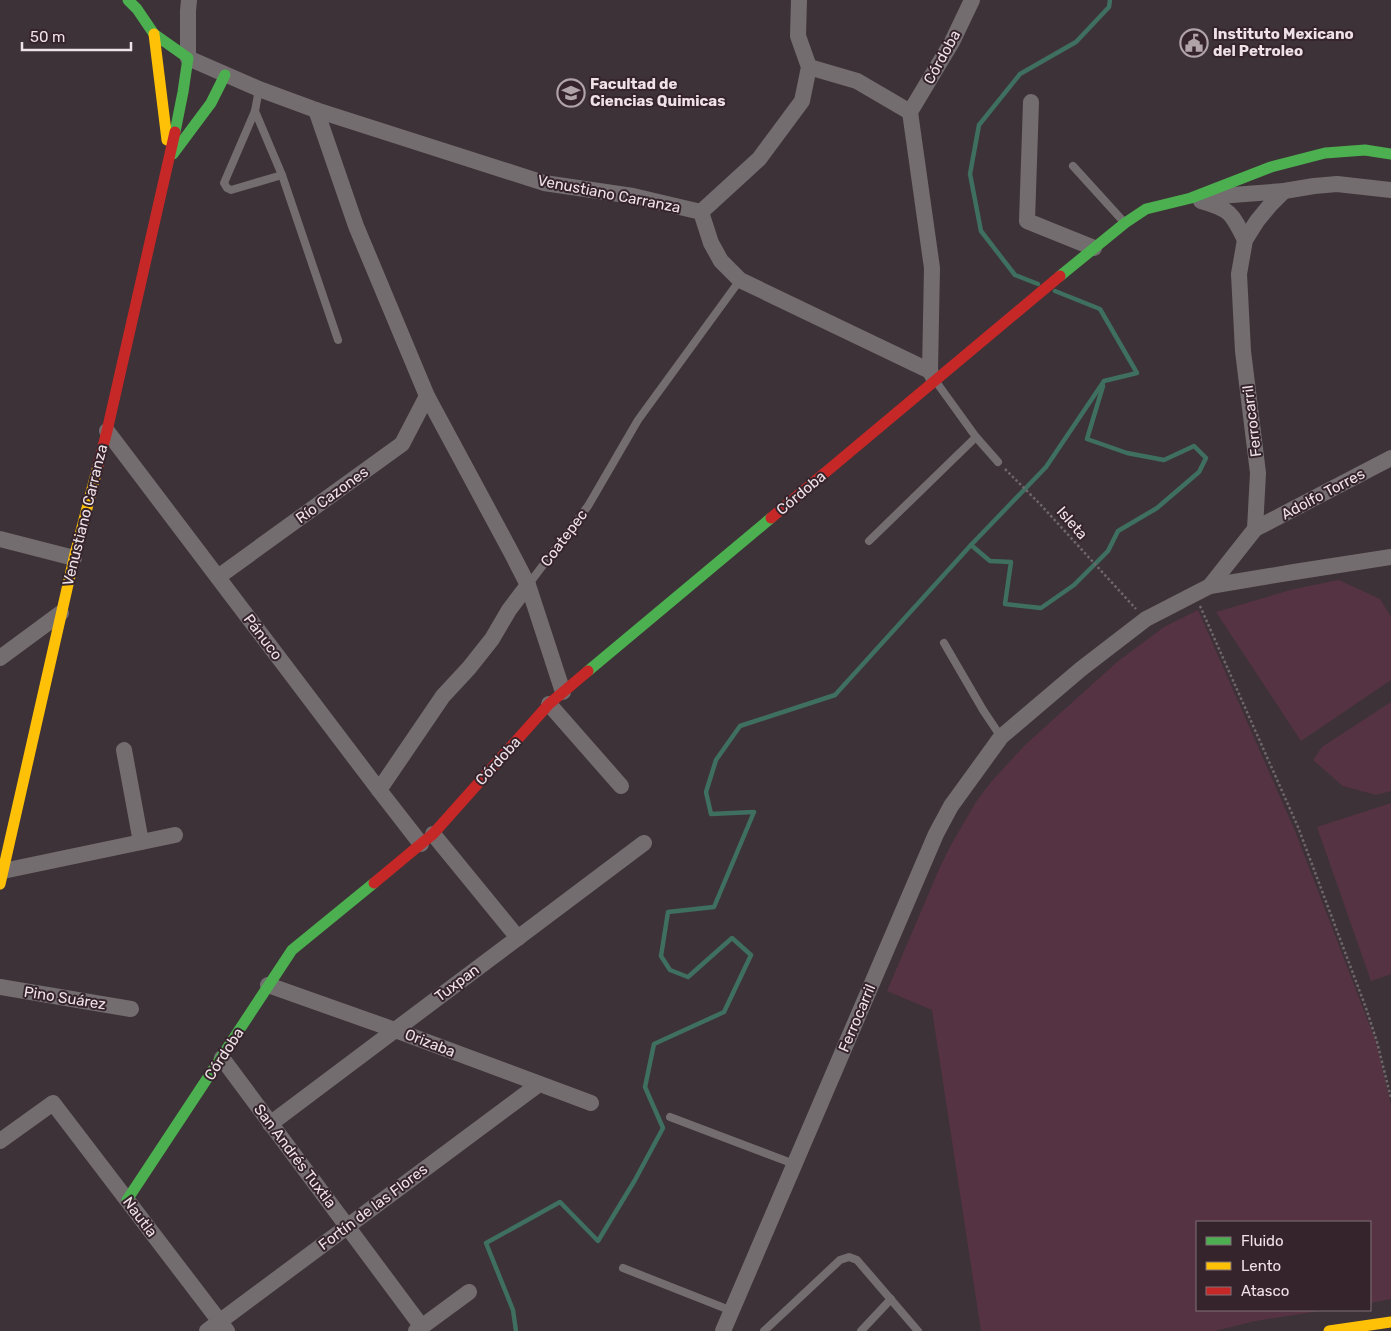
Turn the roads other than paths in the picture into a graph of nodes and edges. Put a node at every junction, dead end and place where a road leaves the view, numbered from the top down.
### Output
1 (128, 0) edge
2 (799, 0) edge
3 (972, 0) edge
4 (185, 4) edge
5 (154, 34) junction
6 (188, 58) junction
7 (809, 67) junction
8 (225, 75) junction
9 (260, 89) junction
10 (1031, 102) dead end
11 (316, 110) junction
12 (255, 111) junction
13 (910, 112) junction
14 (1391, 154) edge
15 (169, 159) junction
16 (1074, 166) dead end
17 (282, 175) junction
18 (1391, 190) edge
19 (1284, 191) junction
20 (1191, 198) junction
21 (701, 212) junction
22 (1125, 223) junction
23 (1245, 240) junction
24 (1094, 248) junction
25 (740, 280) junction
26 (338, 340) dead end
27 (932, 375) junction
28 (427, 396) junction
29 (107, 430) junction
30 (976, 437) junction
31 (1391, 458) edge
32 (998, 462) road end
33 (1255, 529) junction
34 (0, 539) edge
35 (869, 541) dead end
36 (1391, 557) edge
37 (74, 558) junction
38 (218, 577) junction
39 (528, 585) junction
40 (1210, 586) junction
41 (61, 613) junction
42 (944, 643) dead end
43 (0, 658) edge
44 (563, 692) junction
45 (549, 704) junction
46 (1002, 736) junction
47 (124, 750) dead end
48 (621, 786) dead end
49 (379, 790) junction
50 (175, 835) dead end
51 (427, 839) junction
52 (141, 842) junction
53 (644, 843) dead end
54 (1, 875) edge
55 (518, 938) junction
56 (268, 985) junction
57 (0, 988) edge
58 (131, 1009) dead end
59 (395, 1030) junction
60 (222, 1058) junction
61 (539, 1084) junction
62 (591, 1103) dead end
63 (670, 1117) dead end
64 (270, 1124) junction
65 (0, 1141) edge
66 (794, 1164) junction
67 (127, 1200) junction
68 (347, 1227) junction
69 (623, 1268) dead end
70 (469, 1292) dead end
71 (891, 1299) junction
72 (732, 1311) junction
73 (1391, 1322) edge
74 (218, 1328) edge
75 (419, 1329) edge
76 (724, 1331) edge
77 (764, 1331) edge
78 (861, 1331) edge
79 (918, 1331) edge
80 (1329, 1331) edge

1 - 5 street, Venustiano Carranza
2 - 7 street
3 - 13 street, Córdoba
4 - 6 street
5 - 6 street, Venustiano Carranza
5 - 15 street, Venustiano Carranza
6 - 8 street, Venustiano Carranza
6 - 15 street, Venustiano Carranza
7 - 13 street
7 - 21 street
8 - 9 street, Venustiano Carranza
8 - 15 street
9 - 11 street, Venustiano Carranza
9 - 12 lane
10 - 24 street
11 - 21 street, Venustiano Carranza
11 - 28 street
12 - 17 lane
12 - 17 lane
13 - 27 street
14 - 20 street
15 - 29 street, Venustiano Carranza
16 - 22 lane
17 - 26 lane
18 - 19 street
19 - 20 street
19 - 23 street, Ferrocarril
20 - 22 street
20 - 23 street
21 - 25 street, Venustiano Carranza
22 - 24 street
23 - 33 street, Ferrocarril
24 - 27 street, Córdoba
25 - 27 street, Venustiano Carranza
25 - 39 lane, Coatepec
27 - 30 lane
27 - 44 street, Córdoba
28 - 38 street, Río Cazones
28 - 39 street
29 - 37 street, Venustiano Carranza
29 - 38 street, Pánuco
30 - 32 lane
30 - 35 lane
31 - 33 street, Adolfo Torres
33 - 40 street, Ferrocarril
34 - 37 street
36 - 40 street, Ferrocarril
37 - 41 street, Venustiano Carranza
38 - 49 street, Pánuco
39 - 44 street
39 - 49 street, Coatepec
40 - 46 street, Ferrocarril
41 - 43 street
41 - 54 street, Venustiano Carranza
42 - 46 lane
44 - 45 street, Córdoba
45 - 48 street
45 - 51 street, Córdoba
46 - 66 street, Ferrocarril
47 - 52 street
49 - 51 street, Pánuco
50 - 52 street, Venustiano Carranza
51 - 55 street, Pánuco
51 - 56 street, Córdoba
52 - 54 street, Venustiano Carranza
53 - 55 street, Tuxpan
55 - 59 street, Tuxpan
56 - 59 street, Orizaba
56 - 60 street, Córdoba
57 - 58 street, Pino Suárez
59 - 61 street, Orizaba
59 - 64 street, Tuxpan
60 - 64 street, San Andrés Tuxtla
60 - 67 street, Córdoba
61 - 62 street, Orizaba
61 - 68 street, Fortín de las Flores
63 - 66 lane
64 - 68 street, San Andrés Tuxtla
65 - 67 street, Nautla
66 - 72 street, Ferrocarril
67 - 74 street, Nautla
68 - 74 street, Fortín de las Flores
68 - 75 street, San Andrés Tuxtla
69 - 72 lane
70 - 75 street
71 - 77 lane
71 - 78 lane
71 - 79 lane
72 - 76 street, Ferrocarril
73 - 80 street

